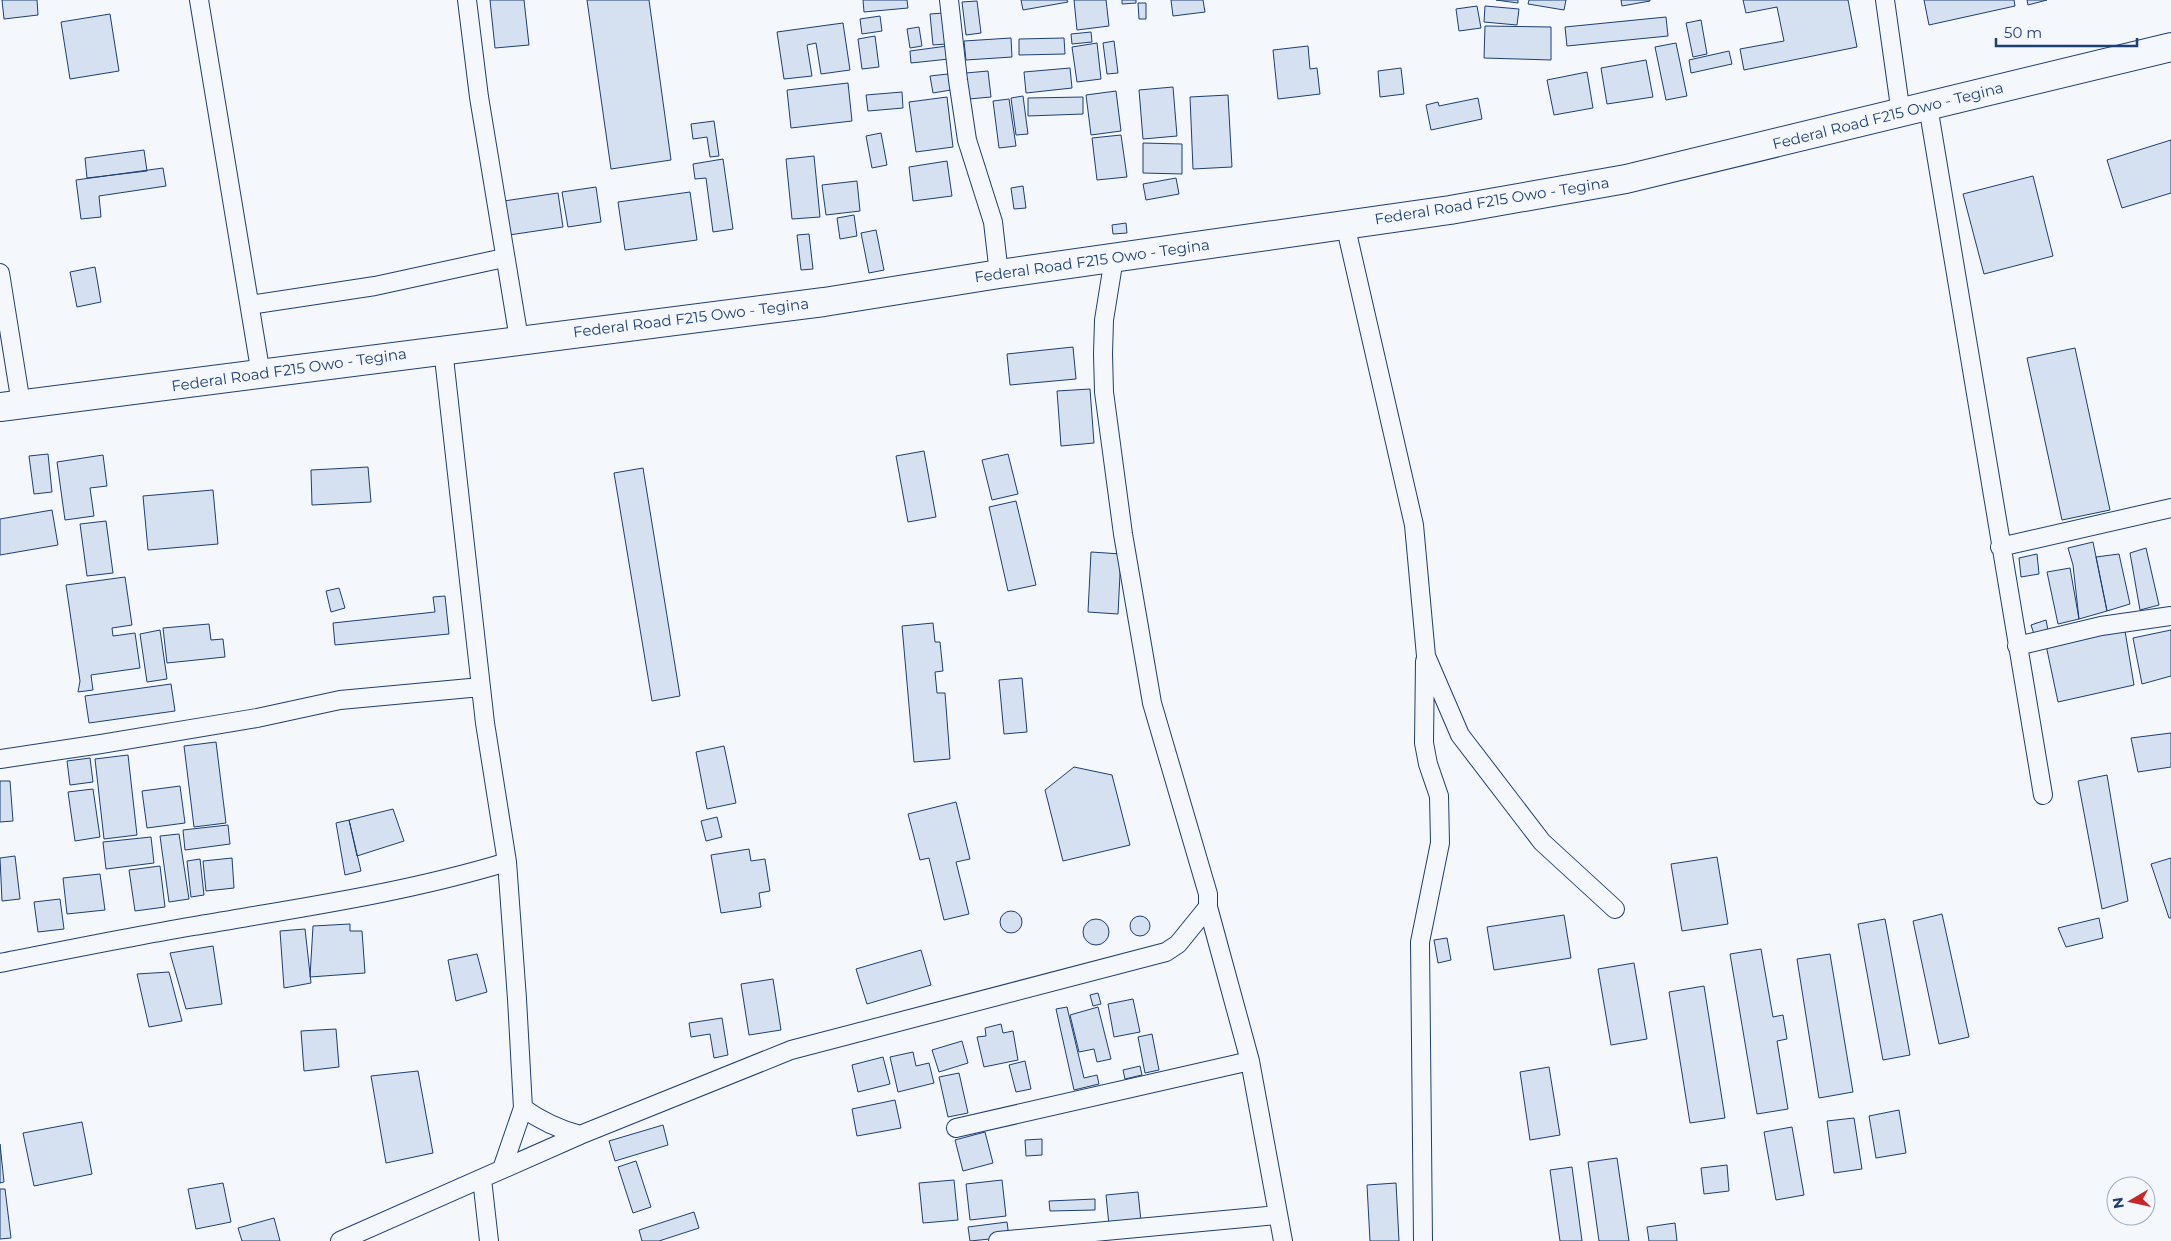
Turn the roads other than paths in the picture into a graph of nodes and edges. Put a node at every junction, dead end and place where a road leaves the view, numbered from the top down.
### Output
1 (199, 0) edge
2 (466, 0) edge
3 (949, 0) edge
4 (1885, 0) edge
5 (2171, 47) edge
6 (1928, 106) junction
7 (1901, 114) junction
8 (1346, 224) junction
9 (504, 258) junction
10 (1114, 258) junction
11 (0, 273) edge
12 (999, 274) junction
13 (250, 305) junction
14 (519, 339) junction
15 (443, 349) junction
16 (261, 375) junction
17 (10, 406) edge
18 (2171, 508) edge
19 (2000, 547) junction
20 (2171, 616) edge
21 (2017, 646) junction
22 (1426, 656) junction
23 (481, 686) junction
24 (0, 759) edge
25 (2043, 796) dead end
26 (507, 862) junction
27 (1208, 907) junction
28 (1615, 909) dead end
29 (0, 964) edge
30 (1250, 1061) junction
31 (523, 1108) junction
32 (956, 1128) dead end
33 (580, 1135) junction
34 (502, 1169) junction
35 (482, 1180) junction
36 (1277, 1215) junction
37 (340, 1241) edge
38 (489, 1241) edge
39 (998, 1241) edge
40 (1283, 1241) edge
41 (1422, 1241) edge

1 - 13 street
2 - 9 street
3 - 12 street
4 - 7 street
5 - 6 main road, Federal Road F215 Owo - Tegina
6 - 7 main road, Federal Road F215 Owo - Tegina
6 - 19 street
7 - 8 main road, Federal Road F215 Owo - Tegina
8 - 10 main road, Federal Road F215 Owo - Tegina
8 - 22 street
9 - 13 street
9 - 14 street
10 - 12 main road, Federal Road F215 Owo - Tegina
10 - 27 street
11 - 17 street
12 - 14 main road, Federal Road F215 Owo - Tegina
13 - 16 street
14 - 15 main road, Federal Road F215 Owo - Tegina
15 - 16 main road, Federal Road F215 Owo - Tegina
15 - 23 street
16 - 17 main road, Federal Road F215 Owo - Tegina
18 - 19 street
19 - 21 street
20 - 21 street
21 - 25 street
22 - 28 street
22 - 41 street
23 - 24 street
23 - 26 street
26 - 29 street
26 - 31 street
27 - 30 street
27 - 33 street
30 - 32 street
30 - 36 street
31 - 33 street
31 - 34 street
33 - 34 street
34 - 35 street
35 - 37 street
35 - 38 street
36 - 39 street
36 - 40 street

